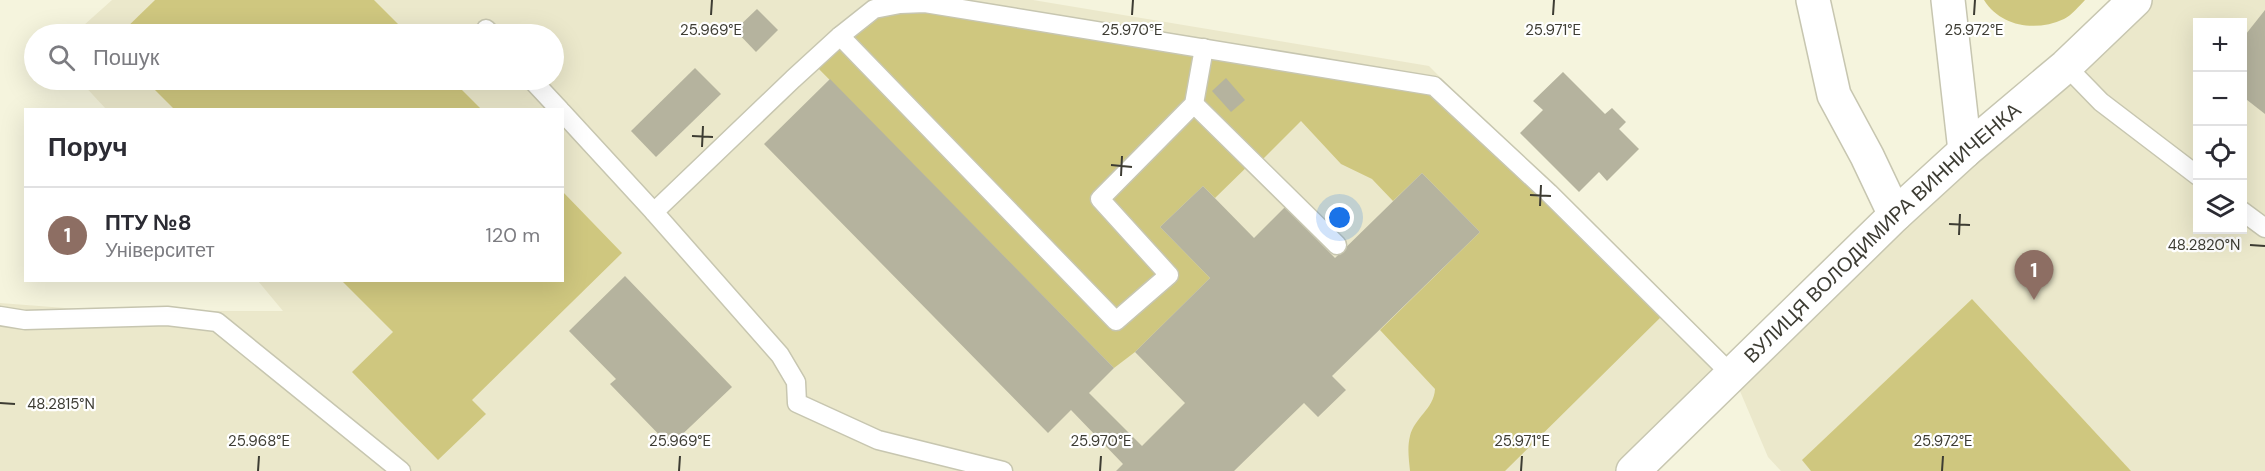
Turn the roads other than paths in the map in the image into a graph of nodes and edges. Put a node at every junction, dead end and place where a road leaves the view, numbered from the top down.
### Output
1 (1813, 0) edge
2 (1948, 0) edge
3 (2135, 0) edge
4 (840, 36) junction
5 (1204, 48) junction
6 (2066, 66) junction
7 (541, 90) edge
8 (1194, 104) junction
9 (558, 108) edge
10 (564, 114) edge
11 (1965, 151) junction
12 (2193, 172) edge
13 (654, 212) junction
14 (1895, 215) junction
15 (2247, 215) edge
16 (2265, 228) edge
17 (1337, 245) dead end
18 (0, 316) edge
19 (1731, 374) junction
20 (401, 471) edge
21 (1003, 471) edge
22 (1634, 471) edge

1 - 14 main road
2 - 11 main road
3 - 6 main road, ВУЛИЦЯ ВОЛОДИМИРА ВИННИЧЕНКА
4 - 5 lane
4 - 8 lane
4 - 13 lane
5 - 8 lane
5 - 19 lane
6 - 11 main road, ВУЛИЦЯ ВОЛОДИМИРА ВИННИЧЕНКА
6 - 12 lane
7 - 9 lane
8 - 17 lane
10 - 13 lane
11 - 14 main road, ВУЛИЦЯ ВОЛОДИМИРА ВИННИЧЕНКА
13 - 21 lane
14 - 19 main road, ВУЛИЦЯ ВОЛОДИМИРА ВИННИЧЕНКА
15 - 16 lane
18 - 20 lane
19 - 22 main road, ВУЛИЦЯ ВОЛОДИМИРА ВИННИЧЕНКА

